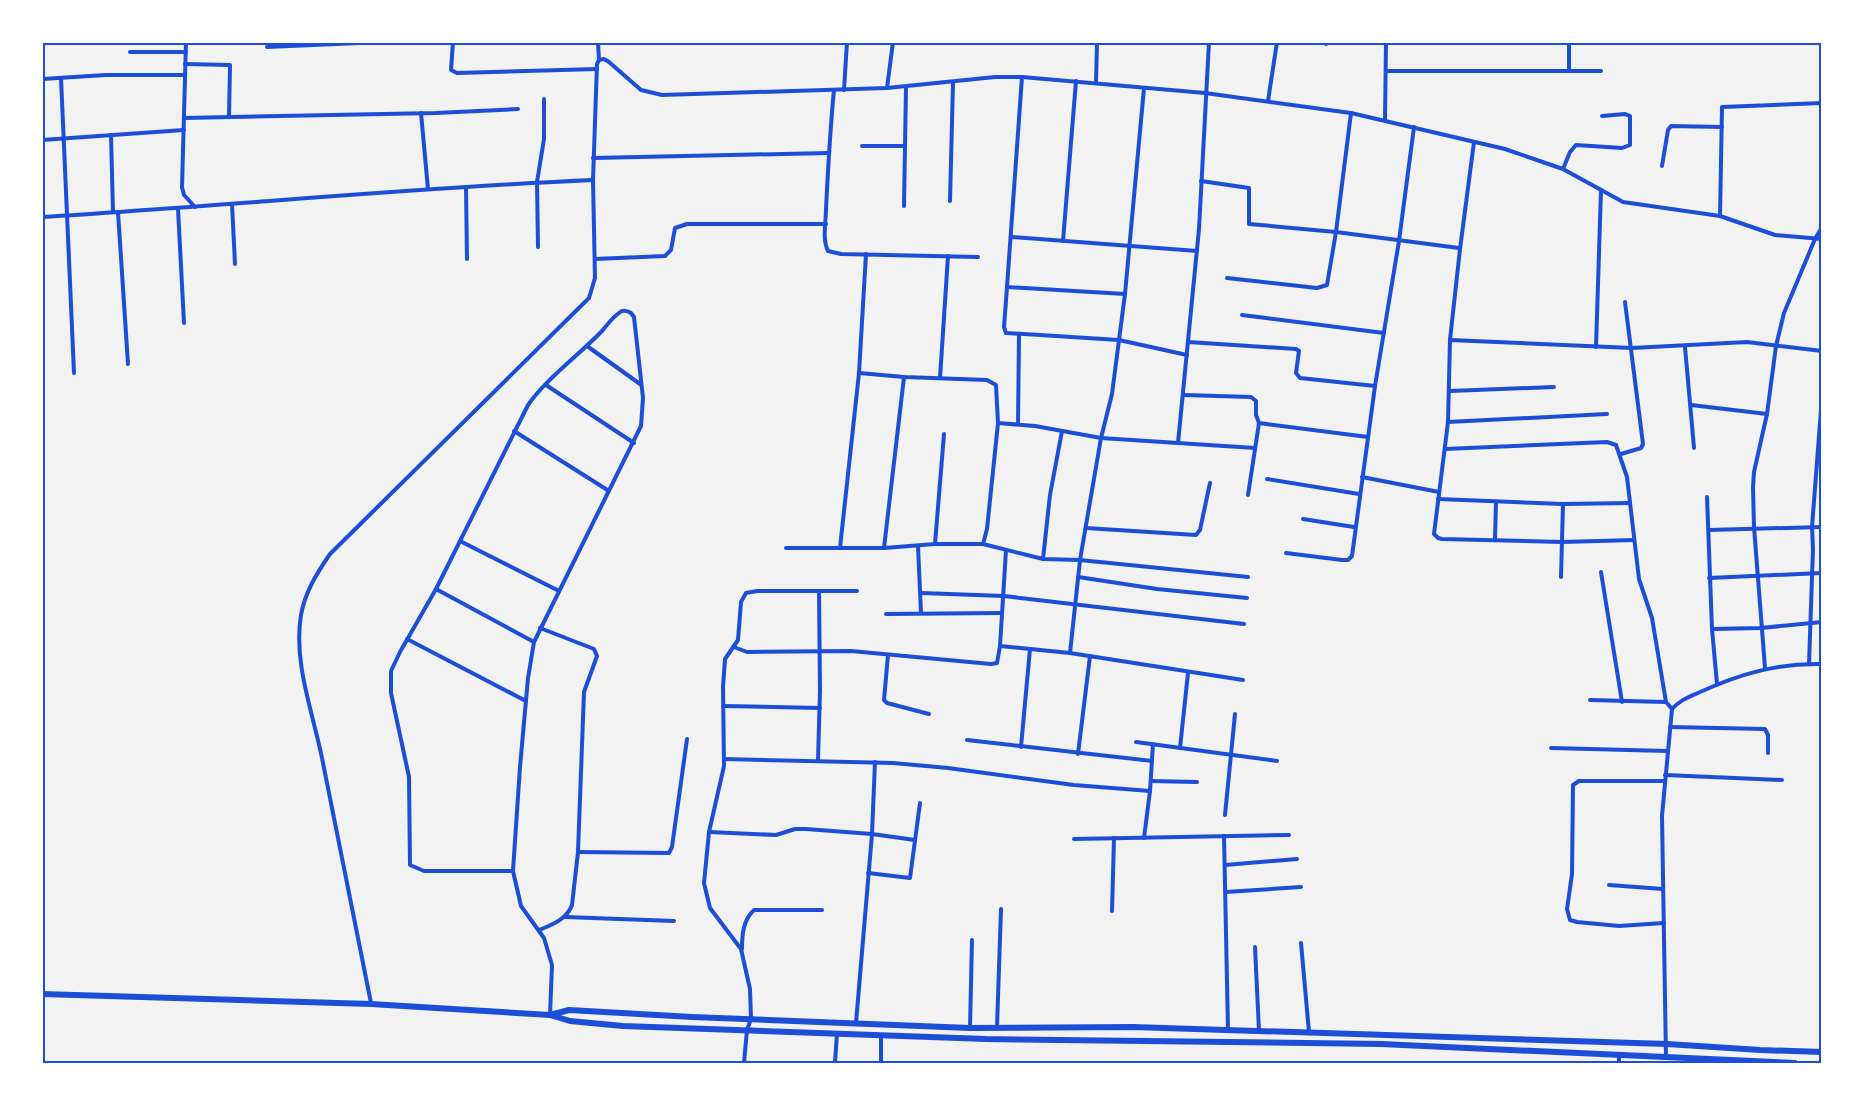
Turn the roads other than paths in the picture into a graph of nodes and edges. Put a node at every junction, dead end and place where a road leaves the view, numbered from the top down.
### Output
1 (186, 42) edge
2 (384, 42) edge
3 (453, 42) edge
4 (598, 42) edge
5 (847, 42) edge
6 (893, 42) edge
7 (1097, 42) edge
8 (1209, 42) edge
9 (1277, 42) edge
10 (1386, 42) edge
11 (1569, 42) edge
12 (267, 47) dead end
13 (130, 52) dead end
14 (186, 52) junction
15 (599, 60) junction
16 (185, 64) junction
17 (597, 69) junction
18 (1569, 70) junction
19 (1386, 71) junction
20 (1601, 71) dead end
21 (185, 75) junction
22 (1022, 77) junction
23 (61, 78) junction
24 (42, 79) edge
25 (1076, 81) junction
26 (954, 83) junction
27 (1096, 83) junction
28 (906, 87) junction
29 (887, 88) junction
30 (1144, 88) junction
31 (834, 90) junction
32 (844, 90) junction
33 (1205, 93) junction
34 (544, 99) dead end
35 (1268, 101) junction
36 (1822, 103) edge
37 (518, 109) dead end
38 (1351, 112) junction
39 (422, 113) junction
40 (1602, 116) dead end
41 (229, 117) junction
42 (184, 118) junction
43 (1385, 120) junction
44 (1414, 127) junction
45 (1722, 127) junction
46 (184, 130) junction
47 (111, 135) junction
48 (64, 138) junction
49 (42, 140) edge
50 (1474, 142) junction
51 (862, 146) dead end
52 (905, 146) junction
53 (828, 153) junction
54 (593, 158) junction
55 (1662, 166) dead end
56 (1563, 169) junction
57 (593, 180) junction
58 (1202, 181) junction
59 (537, 182) junction
60 (466, 187) junction
61 (428, 189) junction
62 (1601, 190) junction
63 (950, 201) dead end
64 (232, 204) junction
65 (904, 206) dead end
66 (196, 208) junction
67 (178, 209) junction
68 (116, 212) junction
69 (68, 216) junction
70 (1720, 216) junction
71 (42, 217) edge
72 (826, 224) junction
73 (1822, 227) edge
74 (1336, 232) junction
75 (1012, 237) junction
76 (1815, 239) junction
77 (1822, 239) edge
78 (1063, 241) junction
79 (1399, 241) junction
80 (1128, 246) junction
81 (538, 247) dead end
82 (1460, 249) junction
83 (1197, 251) junction
84 (866, 254) junction
85 (948, 256) junction
86 (978, 257) dead end
87 (467, 259) dead end
88 (595, 260) junction
89 (235, 264) dead end
90 (1227, 278) dead end
91 (1007, 287) junction
92 (1125, 294) junction
93 (1625, 302) dead end
94 (1242, 315) dead end
95 (184, 323) dead end
96 (1384, 333) junction
97 (1019, 334) junction
98 (1119, 340) junction
99 (1450, 340) junction
100 (1188, 342) junction
101 (587, 346) junction
102 (1776, 346) junction
103 (1596, 347) junction
104 (1685, 347) junction
105 (1632, 348) junction
106 (1822, 351) edge
107 (1187, 355) junction
108 (128, 364) dead end
109 (74, 373) dead end
110 (859, 373) junction
111 (904, 377) junction
112 (940, 378) junction
113 (640, 384) junction
114 (546, 385) junction
115 (1375, 386) junction
116 (1554, 387) dead end
117 (1450, 391) junction
118 (1184, 395) junction
119 (1822, 397) edge
120 (1691, 405) junction
121 (1607, 414) dead end
122 (1767, 414) junction
123 (1821, 420) edge
124 (1448, 422) junction
125 (998, 423) junction
126 (1259, 423) junction
127 (1018, 424) junction
128 (514, 431) junction
129 (1062, 431) junction
130 (944, 434) dead end
131 (1368, 437) junction
132 (1101, 438) junction
133 (634, 443) junction
134 (1178, 443) junction
135 (1255, 448) junction
136 (1694, 448) dead end
137 (1444, 449) junction
138 (1621, 454) junction
139 (1362, 477) junction
140 (1266, 479) dead end
141 (1210, 483) dead end
142 (609, 491) junction
143 (1439, 492) junction
144 (1359, 494) junction
145 (1248, 495) dead end
146 (1707, 497) dead end
147 (1438, 499) junction
148 (1496, 502) junction
149 (1630, 503) junction
150 (1563, 504) junction
151 (1303, 519) dead end
152 (1354, 527) junction
153 (1754, 527) junction
154 (1812, 527) junction
155 (1822, 527) edge
156 (1086, 528) junction
157 (1709, 530) junction
158 (1495, 539) junction
159 (1634, 540) junction
160 (460, 541) junction
161 (1562, 542) junction
162 (935, 544) junction
163 (983, 544) junction
164 (918, 546) junction
165 (786, 548) dead end
166 (840, 548) junction
167 (884, 548) junction
168 (1006, 550) junction
169 (1286, 553) dead end
170 (1043, 559) junction
171 (1080, 560) junction
172 (1601, 572) dead end
173 (1812, 573) junction
174 (1822, 573) edge
175 (1758, 576) junction
176 (1078, 577) junction
177 (1248, 577) dead end
178 (1562, 577) dead end
179 (1709, 578) junction
180 (436, 589) junction
181 (559, 591) junction
182 (819, 591) junction
183 (857, 591) dead end
184 (921, 593) junction
185 (1004, 596) junction
186 (1247, 598) dead end
187 (1075, 604) junction
188 (921, 613) junction
189 (1002, 613) junction
190 (886, 614) dead end
191 (1811, 622) junction
192 (1822, 622) edge
193 (1244, 624) dead end
194 (540, 628) junction
195 (1761, 628) junction
196 (1712, 629) junction
197 (407, 639) junction
198 (534, 642) junction
199 (1000, 646) junction
200 (734, 647) junction
201 (1030, 649) junction
202 (819, 651) junction
203 (1071, 653) junction
204 (888, 656) junction
205 (1089, 656) junction
206 (1809, 664) junction
207 (1822, 664) edge
208 (1765, 668) junction
209 (1188, 673) junction
210 (1243, 680) dead end
211 (1717, 684) junction
212 (1590, 700) dead end
213 (526, 701) junction
214 (1622, 702) junction
215 (1666, 702) junction
216 (723, 706) junction
217 (820, 708) junction
218 (1672, 710) junction
219 (929, 714) dead end
220 (1235, 714) dead end
221 (1670, 727) junction
222 (687, 739) dead end
223 (967, 740) dead end
224 (1136, 742) dead end
225 (1153, 744) junction
226 (1021, 747) junction
227 (1180, 748) junction
228 (1551, 748) dead end
229 (1668, 751) junction
230 (1768, 753) dead end
231 (1078, 754) junction
232 (1230, 755) junction
233 (724, 759) junction
234 (818, 760) junction
235 (1152, 761) junction
236 (1277, 761) dead end
237 (875, 762) junction
238 (1665, 775) junction
239 (1782, 780) dead end
240 (1151, 781) junction
241 (1665, 781) junction
242 (1197, 782) dead end
243 (1150, 791) junction
244 (920, 803) dead end
245 (1225, 815) dead end
246 (709, 832) junction
247 (872, 834) junction
248 (1289, 835) dead end
249 (1224, 836) junction
250 (1114, 838) junction
251 (1144, 838) junction
252 (1074, 839) dead end
253 (915, 840) junction
254 (578, 852) junction
255 (1297, 859) dead end
256 (1225, 865) junction
257 (513, 871) junction
258 (868, 873) junction
259 (1609, 885) dead end
260 (1301, 887) dead end
261 (1663, 889) junction
262 (1226, 892) junction
263 (1001, 909) dead end
264 (822, 910) dead end
265 (1112, 911) dead end
266 (564, 917) junction
267 (674, 921) dead end
268 (1664, 923) junction
269 (539, 930) junction
270 (972, 940) dead end
271 (1301, 943) dead end
272 (1255, 947) dead end
273 (741, 949) junction
274 (42, 994) edge
275 (371, 1004) junction
276 (550, 1015) junction
277 (751, 1019) junction
278 (856, 1023) junction
279 (997, 1026) junction
280 (970, 1028) junction
281 (747, 1030) junction
282 (1228, 1031) junction
283 (1259, 1031) junction
284 (1309, 1032) junction
285 (837, 1033) junction
286 (881, 1034) junction
287 (1667, 1044) junction
288 (1822, 1052) edge
289 (1666, 1058) junction
290 (1619, 1059) edge
291 (744, 1063) edge
292 (835, 1063) edge
293 (881, 1063) edge
294 (1795, 1063) edge

1 - 14 street
2 - 12 street
3 - 17 street
4 - 15 street
5 - 32 street
6 - 29 street
7 - 27 street
8 - 33 street
9 - 35 street
10 - 19 street
11 - 18 street
13 - 14 street
14 - 16 street
15 - 17 street
15 - 31 street
16 - 21 street
16 - 41 street
17 - 54 street
18 - 19 street
18 - 20 street
19 - 43 street
21 - 23 street
21 - 42 street
22 - 25 street
22 - 26 street
22 - 75 street
23 - 24 street
23 - 48 street
25 - 27 street
25 - 78 street
26 - 28 street
26 - 63 street
27 - 30 street
28 - 29 street
28 - 52 street
29 - 32 street
30 - 33 street
30 - 80 street
31 - 32 street
31 - 53 street
33 - 35 street
33 - 58 street
34 - 59 street
35 - 38 street
36 - 45 street
37 - 39 street
38 - 43 street
38 - 74 street
39 - 41 street
39 - 61 street
40 - 56 street
41 - 42 street
42 - 46 street
43 - 44 street
44 - 50 street
44 - 79 street
45 - 55 street
45 - 70 street
46 - 47 street
46 - 66 street
47 - 48 street
47 - 68 street
48 - 49 street
48 - 69 street
50 - 56 street
50 - 82 street
51 - 52 street
52 - 65 street
53 - 54 street
53 - 72 street
54 - 57 street
56 - 62 street
57 - 59 street
57 - 88 street
58 - 74 street
58 - 83 street
59 - 60 street
59 - 81 street
60 - 61 street
60 - 87 street
61 - 64 street
62 - 70 street
62 - 103 street
64 - 66 street
64 - 89 street
66 - 67 street
67 - 68 street
67 - 95 street
68 - 69 street
68 - 108 street
69 - 71 street
69 - 109 street
70 - 76 street
72 - 84 street
72 - 88 street
73 - 76 street
74 - 79 street
74 - 90 street
75 - 78 street
75 - 91 street
76 - 77 street
76 - 102 street
78 - 80 street
79 - 82 street
79 - 96 street
80 - 83 street
80 - 92 street
82 - 99 street
83 - 100 street
84 - 85 street
84 - 110 street
85 - 86 street
85 - 112 street
88 - 275 street
91 - 92 street
91 - 97 street
92 - 98 street
93 - 105 street
94 - 96 street
96 - 115 street
97 - 98 street
97 - 127 street
98 - 107 street
98 - 132 street
99 - 103 street
99 - 117 street
100 - 107 street
100 - 115 street
101 - 113 street
101 - 113 street
101 - 114 street
102 - 104 street
102 - 106 street
102 - 122 street
103 - 105 street
104 - 105 street
104 - 120 street
105 - 138 street
107 - 118 street
110 - 111 street
110 - 166 street
111 - 112 street
111 - 167 street
112 - 125 street
113 - 133 street
114 - 128 street
114 - 133 street
115 - 131 street
116 - 117 street
117 - 124 street
118 - 126 street
118 - 134 street
119 - 123 street
120 - 122 street
120 - 136 street
121 - 124 street
122 - 153 street
123 - 154 street
124 - 137 street
125 - 127 street
125 - 163 street
126 - 131 street
126 - 135 street
127 - 129 street
128 - 142 street
128 - 160 street
129 - 132 street
129 - 170 street
130 - 162 street
131 - 139 street
132 - 134 street
132 - 156 street
133 - 142 street
134 - 135 street
135 - 145 street
137 - 138 street
137 - 143 street
138 - 149 street
139 - 143 street
139 - 144 street
140 - 144 street
141 - 156 street
142 - 181 street
143 - 147 street
144 - 152 street
146 - 157 street
147 - 148 street
147 - 158 street
148 - 150 street
148 - 158 street
149 - 150 street
149 - 159 street
150 - 161 street
151 - 152 street
152 - 169 street
153 - 154 street
153 - 157 street
153 - 175 street
154 - 155 street
154 - 173 street
156 - 171 street
157 - 179 street
158 - 161 street
159 - 161 street
159 - 215 street
160 - 180 street
160 - 181 street
161 - 178 street
162 - 163 street
162 - 164 street
163 - 168 street
164 - 167 street
164 - 184 street
165 - 166 street
166 - 167 street
168 - 170 street
168 - 185 street
170 - 171 street
171 - 176 street
171 - 177 street
172 - 214 street
173 - 174 street
173 - 175 street
173 - 191 street
175 - 179 street
175 - 195 street
176 - 186 street
176 - 187 street
179 - 196 street
180 - 197 street
180 - 198 street
181 - 194 street
182 - 183 street
182 - 200 street
182 - 202 street
184 - 185 street
184 - 188 street
185 - 187 street
185 - 189 street
187 - 193 street
187 - 203 street
188 - 189 street
188 - 190 street
189 - 199 street
191 - 192 street
191 - 195 street
191 - 206 street
194 - 198 street
194 - 254 street
195 - 196 street
195 - 208 street
196 - 211 street
197 - 213 street
197 - 257 street
198 - 213 street
199 - 201 street
199 - 204 street
200 - 202 street
200 - 216 street
201 - 203 street
201 - 226 street
202 - 204 street
202 - 217 street
203 - 205 street
204 - 219 street
205 - 209 street
205 - 231 street
206 - 207 street
206 - 208 street
208 - 211 street
209 - 210 street
209 - 227 street
211 - 218 street
212 - 214 street
213 - 257 street
214 - 215 street
215 - 218 street
216 - 217 street
216 - 233 street
217 - 234 street
218 - 221 street
220 - 232 street
221 - 229 street
221 - 230 street
222 - 254 street
223 - 226 street
224 - 225 street
225 - 227 street
225 - 235 street
226 - 231 street
227 - 232 street
228 - 229 street
229 - 238 street
231 - 235 street
232 - 236 street
232 - 245 street
233 - 234 street
233 - 246 street
234 - 237 street
235 - 240 street
237 - 243 street
237 - 247 street
238 - 239 street
238 - 241 street
240 - 242 street
240 - 243 street
241 - 261 street
241 - 268 street
243 - 251 street
244 - 253 street
246 - 247 street
246 - 273 street
247 - 253 street
247 - 258 street
248 - 249 street
249 - 251 street
249 - 256 street
250 - 251 street
250 - 252 street
250 - 265 street
253 - 258 street
254 - 266 street
255 - 256 street
256 - 262 street
257 - 269 street
258 - 278 street
259 - 261 street
260 - 262 street
261 - 268 street
262 - 282 street
263 - 279 street
264 - 273 street
266 - 267 street
266 - 269 street
268 - 287 street
269 - 276 street
270 - 280 street
271 - 284 street
272 - 283 street
273 - 277 street
274 - 275 main road
275 - 276 main road
276 - 277 main road
276 - 281 main road
277 - 278 main road
277 - 281 street
278 - 280 main road
279 - 280 main road
279 - 282 main road
281 - 285 main road
281 - 291 street
282 - 283 main road
283 - 284 main road
284 - 287 main road
285 - 286 main road
285 - 292 street
286 - 290 main road
286 - 293 street
287 - 288 main road
287 - 289 street
289 - 290 main road
289 - 294 main road

